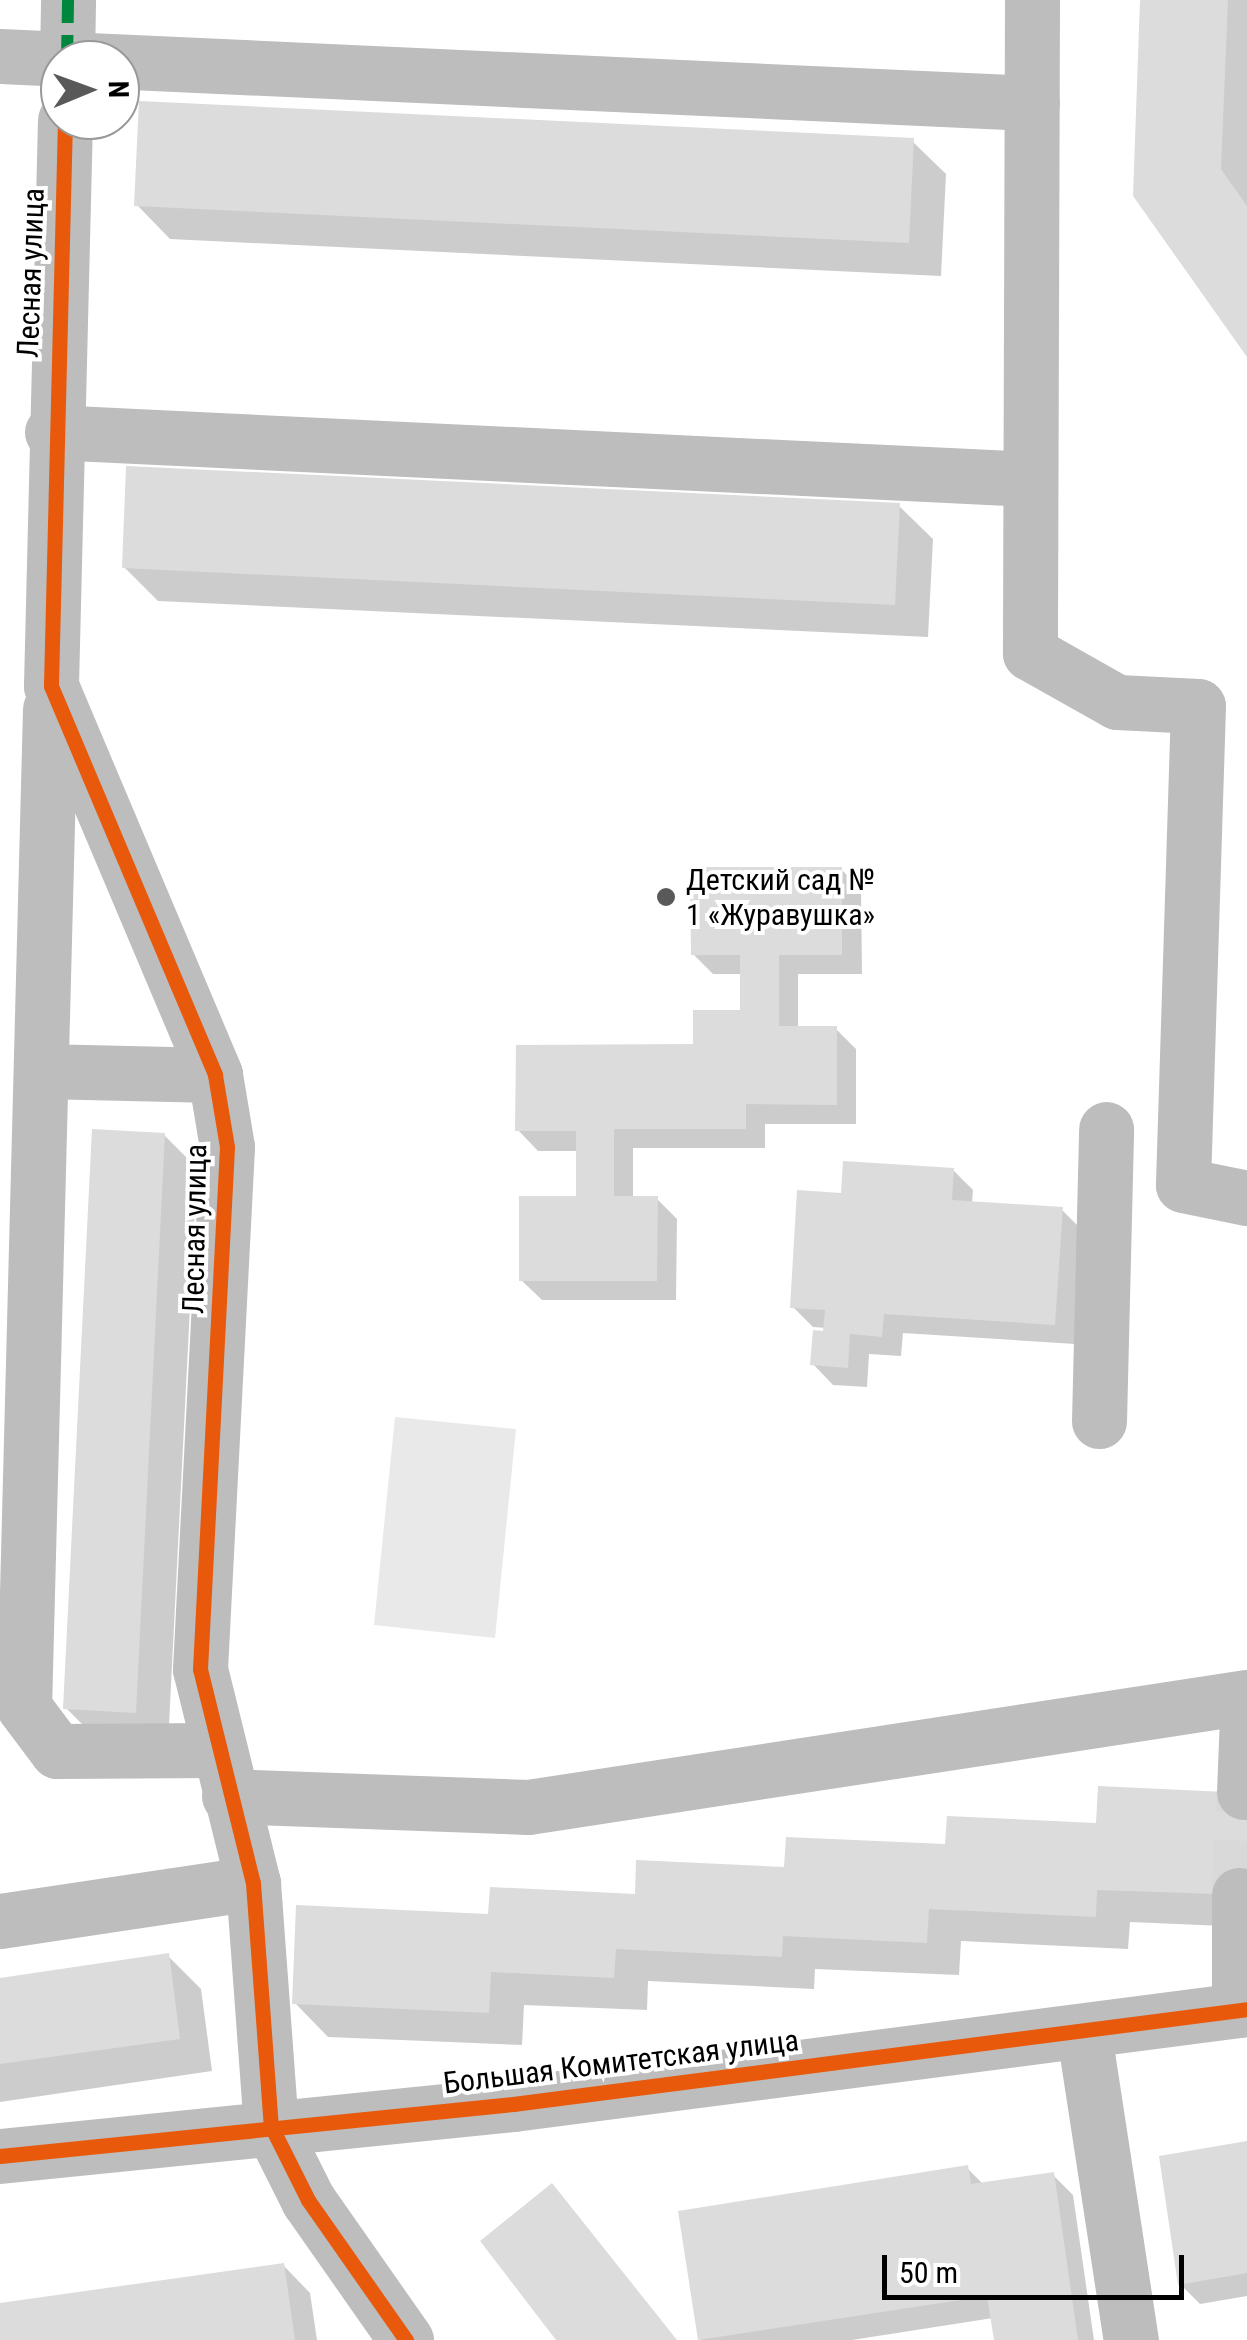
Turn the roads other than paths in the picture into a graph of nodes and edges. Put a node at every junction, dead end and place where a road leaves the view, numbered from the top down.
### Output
1 (68, 0) edge
2 (1032, 0) edge
3 (67, 40) edge
4 (0, 56) edge
5 (40, 57) edge
6 (140, 61) edge
7 (1032, 103) junction
8 (63, 140) edge
9 (52, 432) junction
10 (1029, 480) junction
11 (50, 686) junction
12 (41, 1071) junction
13 (215, 1076) junction
14 (1106, 1129) dead end
15 (1183, 1185) junction
16 (1247, 1198) edge
17 (1104, 1205) junction
18 (1098, 1422) dead end
19 (1247, 1697) edge
20 (1247, 1716) edge
21 (222, 1773) junction
22 (1244, 1792) dead end
23 (253, 1882) junction
24 (1238, 1895) dead end
25 (0, 1921) edge
26 (1243, 2010) edge
27 (1084, 2034) junction
28 (271, 2126) junction
29 (0, 2156) edge
30 (406, 2340) edge
31 (1131, 2340) edge

1 - 3 street
2 - 7 street
4 - 5 street
6 - 7 street
7 - 10 street
8 - 9 street, Лесная улица
9 - 10 street
9 - 11 street, Лесная улица
10 - 15 street
11 - 12 street
11 - 13 street, Лесная улица
12 - 13 street
12 - 21 street
13 - 21 street, Лесная улица
14 - 17 street
15 - 16 street
15 - 17 street
17 - 18 street
19 - 21 street
20 - 22 street
21 - 23 street, Лесная улица
23 - 25 street
23 - 28 street, Лесная улица
24 - 26 street
26 - 27 street, Большая Комитетская улица
27 - 28 street, Большая Комитетская улица
27 - 31 street
28 - 29 street, Большая Комитетская улица
28 - 30 street

